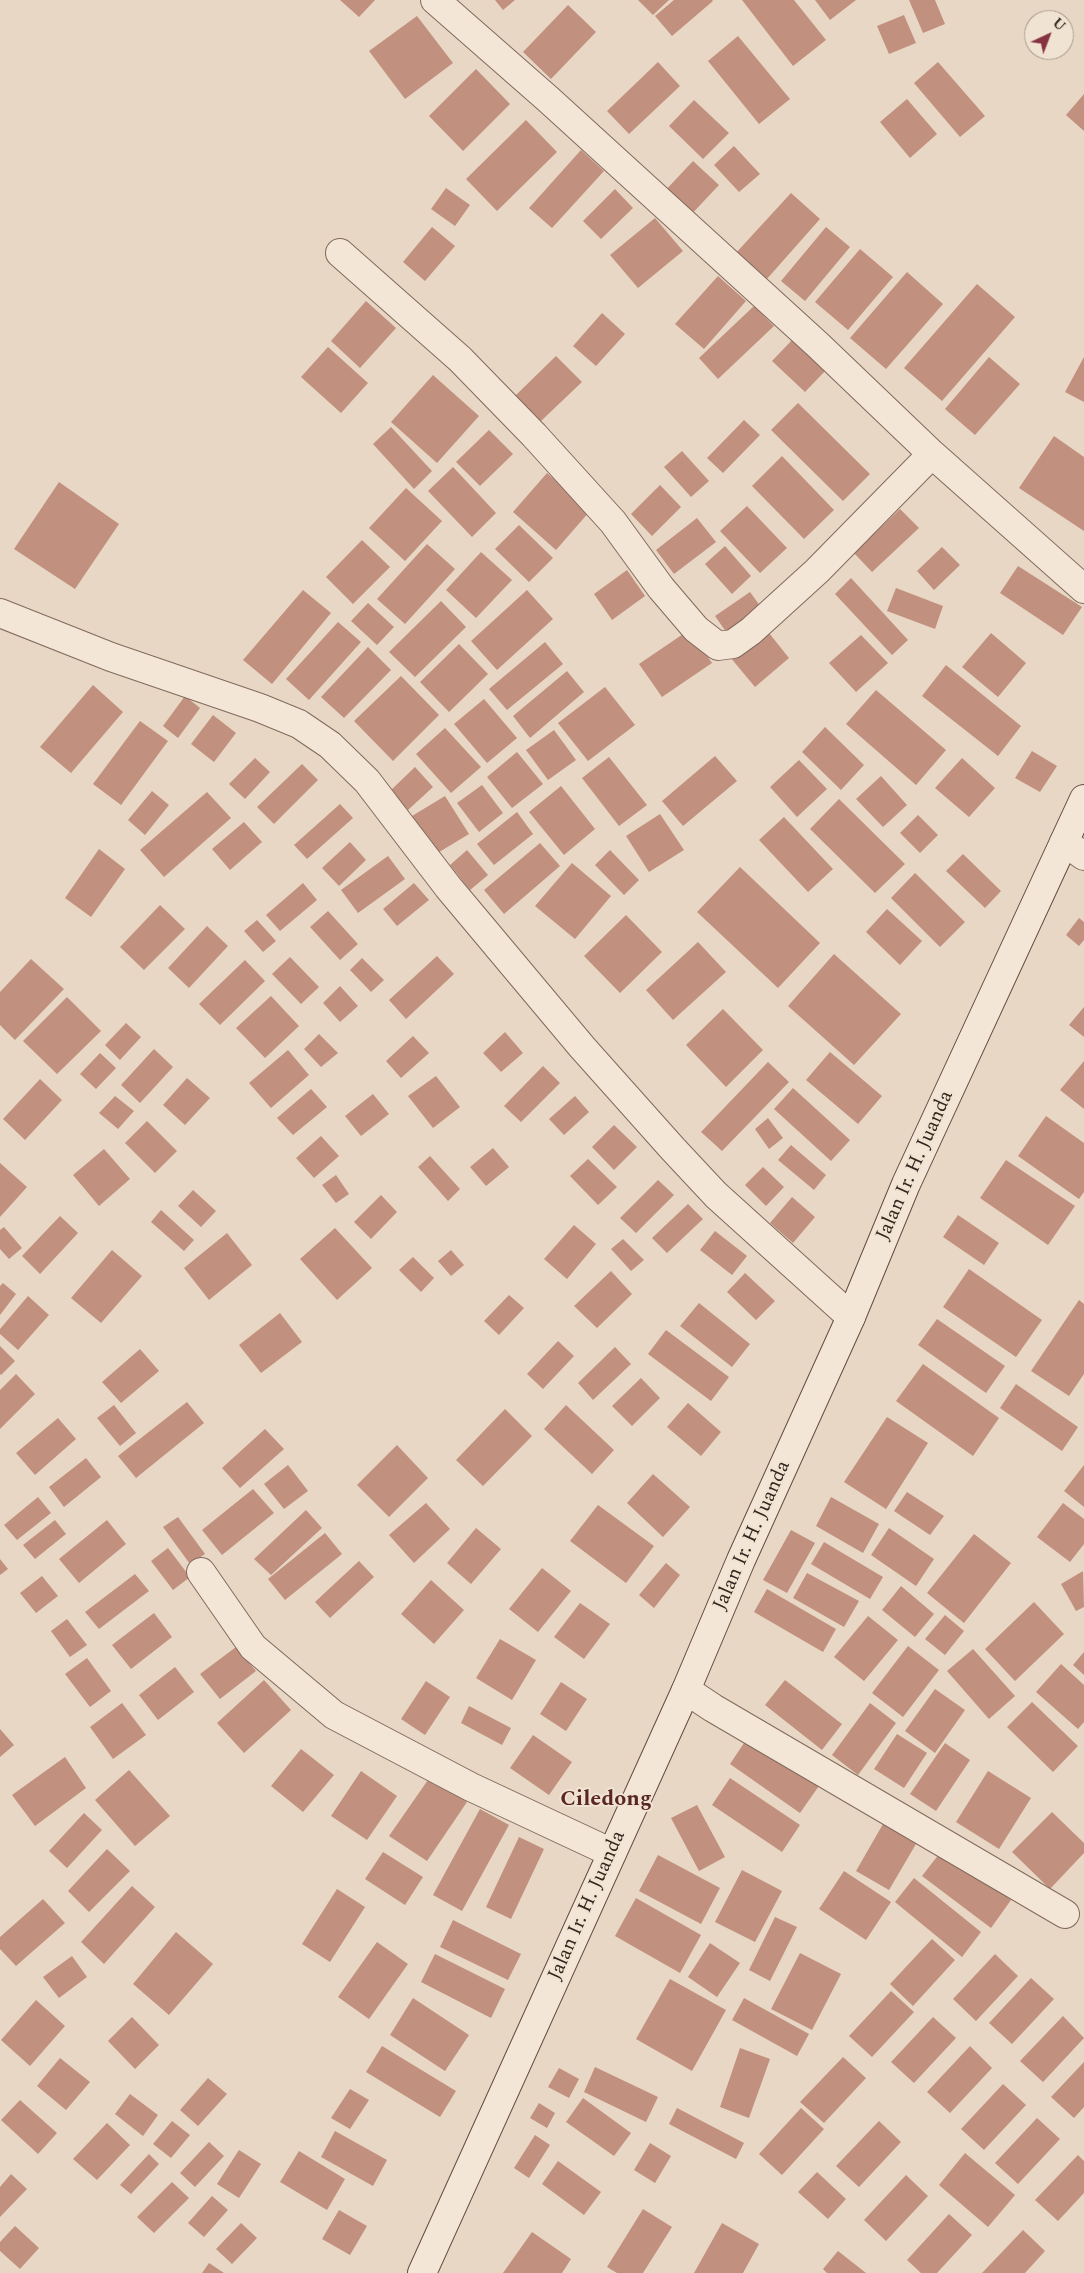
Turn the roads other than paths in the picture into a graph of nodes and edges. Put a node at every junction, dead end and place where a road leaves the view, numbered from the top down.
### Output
1 (435, 0) edge
2 (340, 253) dead end
3 (932, 454) junction
4 (1084, 589) edge
5 (0, 613) edge
6 (1084, 799) edge
7 (1074, 849) edge
8 (851, 1317) junction
9 (201, 1572) dead end
10 (686, 1690) junction
11 (612, 1853) junction
12 (1065, 1914) dead end
13 (422, 2273) edge

1 - 3 street
2 - 3 street
3 - 4 street
5 - 8 street
6 - 7 street, Jalan Ir. H. Juanda
7 - 8 street, Jalan Ir. H. Juanda
8 - 10 street, Jalan Ir. H. Juanda
9 - 11 street
10 - 11 street, Jalan Ir. H. Juanda
10 - 12 street
11 - 13 street, Jalan Ir. H. Juanda

